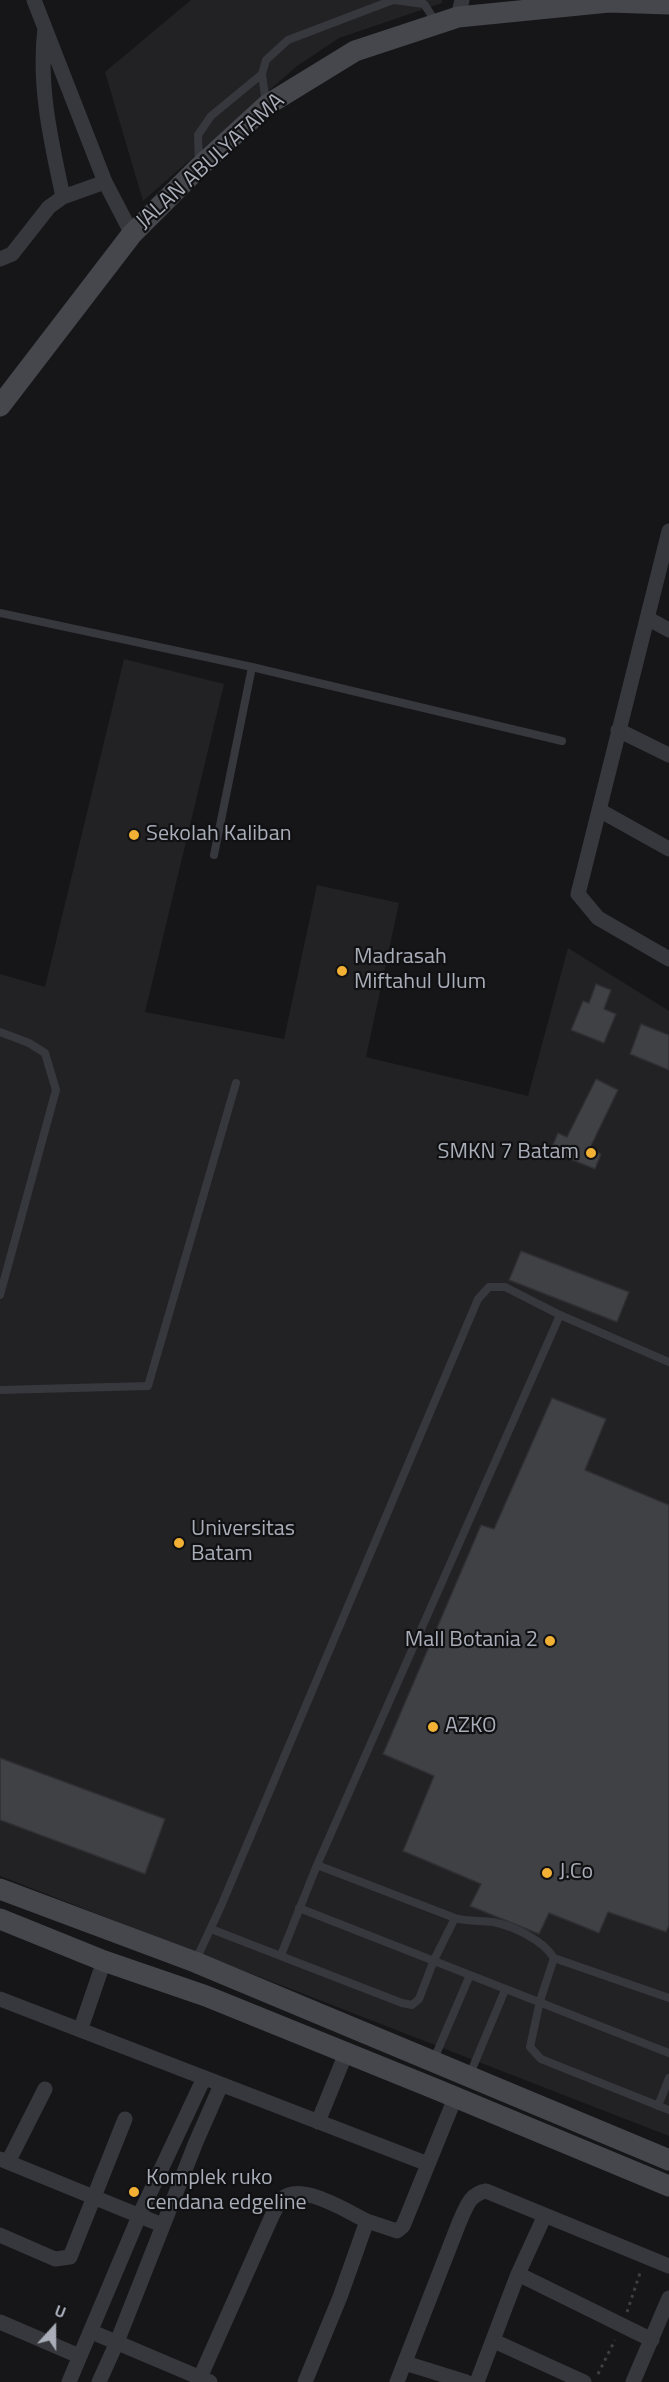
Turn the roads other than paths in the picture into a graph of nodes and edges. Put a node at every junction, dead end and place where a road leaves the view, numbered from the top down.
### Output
1 (34, 0) edge
2 (394, 0) edge
3 (669, 4) edge
4 (460, 8) edge
5 (437, 24) junction
6 (45, 26) junction
7 (262, 74) junction
8 (267, 105) junction
9 (199, 167) junction
10 (105, 182) junction
11 (63, 197) junction
12 (132, 234) junction
13 (0, 259) edge
14 (0, 406) edge
15 (669, 531) edge
16 (0, 613) edge
17 (647, 618) junction
18 (669, 630) edge
19 (252, 667) junction
20 (618, 730) junction
21 (562, 741) dead end
22 (669, 754) edge
23 (599, 810) junction
24 (669, 849) edge
25 (214, 855) dead end
26 (669, 959) edge
27 (0, 1032) edge
28 (236, 1083) dead end
29 (0, 1295) edge
30 (560, 1315) junction
31 (669, 1362) edge
32 (0, 1390) edge
33 (317, 1865) junction
34 (0, 1889) edge
35 (29, 1900) junction
36 (299, 1908) junction
37 (455, 1918) junction
38 (10, 1923) edge
39 (211, 1929) junction
40 (281, 1955) junction
41 (554, 1958) junction
42 (434, 1960) junction
43 (104, 1961) junction
44 (195, 1962) junction
45 (470, 1975) junction
46 (505, 1990) junction
47 (669, 1998) edge
48 (0, 1999) edge
49 (540, 2001) junction
50 (81, 2028) junction
51 (346, 2053) junction
52 (669, 2053) edge
53 (433, 2060) junction
54 (469, 2075) junction
55 (204, 2078) junction
56 (669, 2078) edge
57 (221, 2085) junction
58 (45, 2089) dead end
59 (455, 2098) junction
60 (658, 2106) junction
61 (669, 2110) edge
62 (125, 2119) dead end
63 (318, 2122) junction
64 (4, 2160) edge
65 (669, 2160) edge
66 (428, 2164) junction
67 (669, 2186) edge
68 (94, 2197) junction
69 (140, 2214) junction
70 (545, 2215) junction
71 (367, 2221) junction
72 (162, 2225) junction
73 (0, 2235) edge
74 (669, 2266) edge
75 (519, 2274) junction
76 (669, 2298) edge
77 (0, 2322) edge
78 (92, 2332) junction
79 (652, 2340) junction
80 (494, 2341) junction
81 (117, 2342) junction
82 (79, 2356) junction
83 (405, 2363) junction
84 (202, 2381) edge
85 (69, 2382) edge
86 (99, 2382) edge
87 (305, 2382) edge
88 (397, 2382) edge
89 (466, 2382) edge
90 (477, 2382) edge
91 (584, 2382) edge
92 (633, 2382) edge

1 - 6 street
2 - 5 lane
2 - 7 lane
3 - 4 main road, JALAN ABULYATAMA
4 - 5 main road, JALAN ABULYATAMA
5 - 8 main road, JALAN ABULYATAMA
6 - 10 street
6 - 11 street
7 - 8 lane
7 - 9 lane
8 - 9 main road, JALAN ABULYATAMA
9 - 12 main road, JALAN ABULYATAMA
10 - 11 street
10 - 12 street
11 - 13 street
12 - 14 main road, JALAN ABULYATAMA
15 - 17 street
16 - 19 lane
17 - 18 street
17 - 20 street
19 - 21 lane
19 - 25 lane
20 - 22 street
20 - 23 street
23 - 24 street
23 - 26 street
27 - 29 lane
28 - 32 lane
30 - 31 lane
30 - 33 lane
30 - 39 lane
33 - 36 lane
33 - 37 lane
34 - 35 main road
35 - 38 main road
35 - 44 main road
36 - 40 lane
36 - 42 lane
37 - 41 lane
37 - 42 lane
38 - 43 main road
39 - 40 lane
39 - 44 lane
40 - 42 lane
41 - 47 lane
41 - 49 lane
42 - 45 lane
43 - 50 street
43 - 51 main road
44 - 53 main road
45 - 46 lane
45 - 53 lane
46 - 49 lane
46 - 54 lane
48 - 50 street
49 - 52 lane
49 - 60 lane
50 - 55 street
51 - 59 main road
51 - 63 street
53 - 54 main road
54 - 65 main road
55 - 57 street
55 - 69 street
56 - 60 lane
57 - 63 street
57 - 72 street
58 - 64 street
59 - 66 street
59 - 67 main road
60 - 61 lane
62 - 68 street
63 - 66 street
64 - 68 street
66 - 71 street
68 - 69 street
68 - 73 street
69 - 72 street
69 - 78 street
70 - 74 street
70 - 75 street
70 - 83 street
71 - 84 street
71 - 87 street
72 - 81 street
75 - 79 street
75 - 80 street
76 - 79 street
77 - 82 street
78 - 81 street
78 - 82 street
79 - 92 street
80 - 90 street
80 - 91 street
81 - 84 street
81 - 86 street
82 - 85 street
83 - 88 street
83 - 89 street

